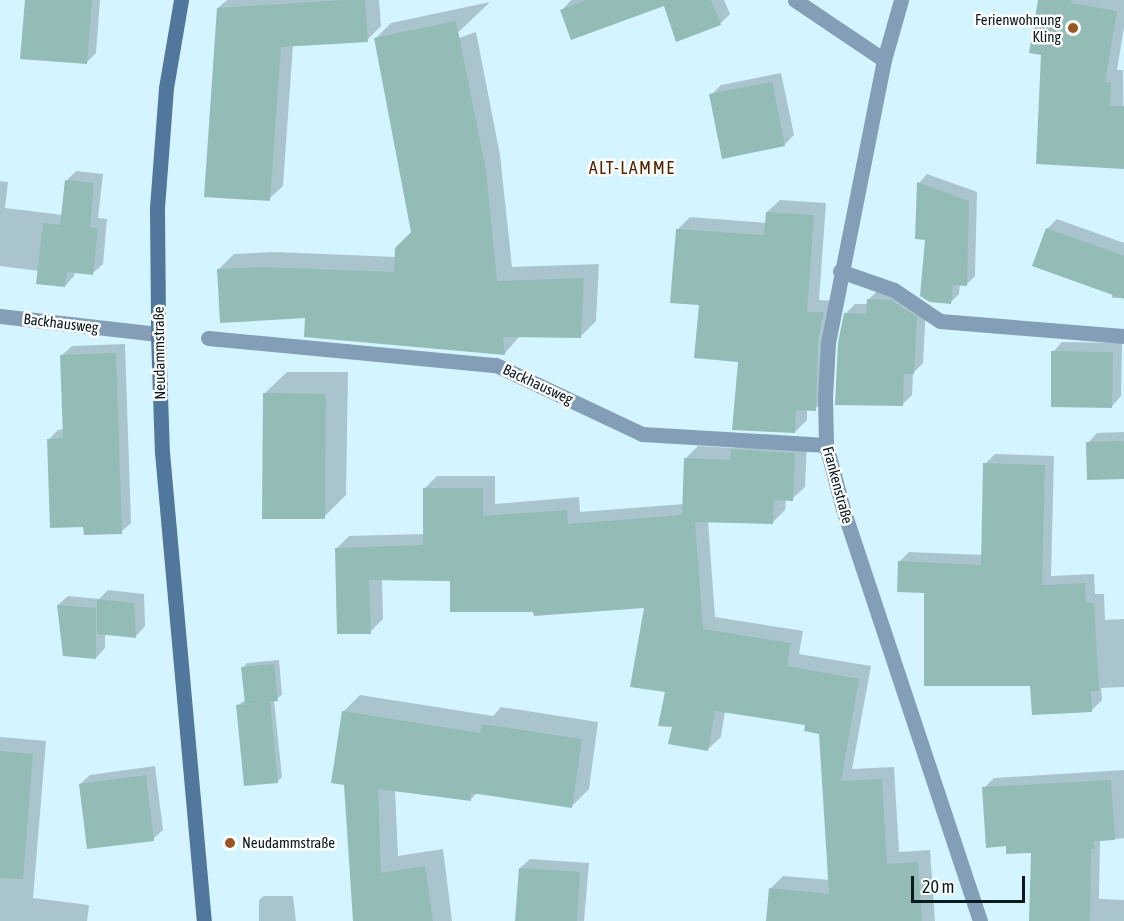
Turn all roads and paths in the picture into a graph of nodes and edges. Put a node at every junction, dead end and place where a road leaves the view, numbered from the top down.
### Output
1 (181, 0) edge
2 (795, 0) edge
3 (901, 0) edge
4 (884, 60) junction
5 (840, 271) junction
6 (0, 316) edge
7 (158, 334) junction
8 (1124, 336) edge
9 (208, 338) dead end
10 (826, 446) junction
11 (204, 921) edge
12 (980, 921) edge

1 - 7 main road, Neudammstraße
2 - 4 street
3 - 4 street, Frankenstraße
4 - 5 street, Frankenstraße
5 - 8 street
5 - 10 street, Frankenstraße
6 - 7 street, Backhausweg
7 - 11 main road, Neudammstraße
9 - 10 street, Backhausweg
10 - 12 street, Frankenstraße

